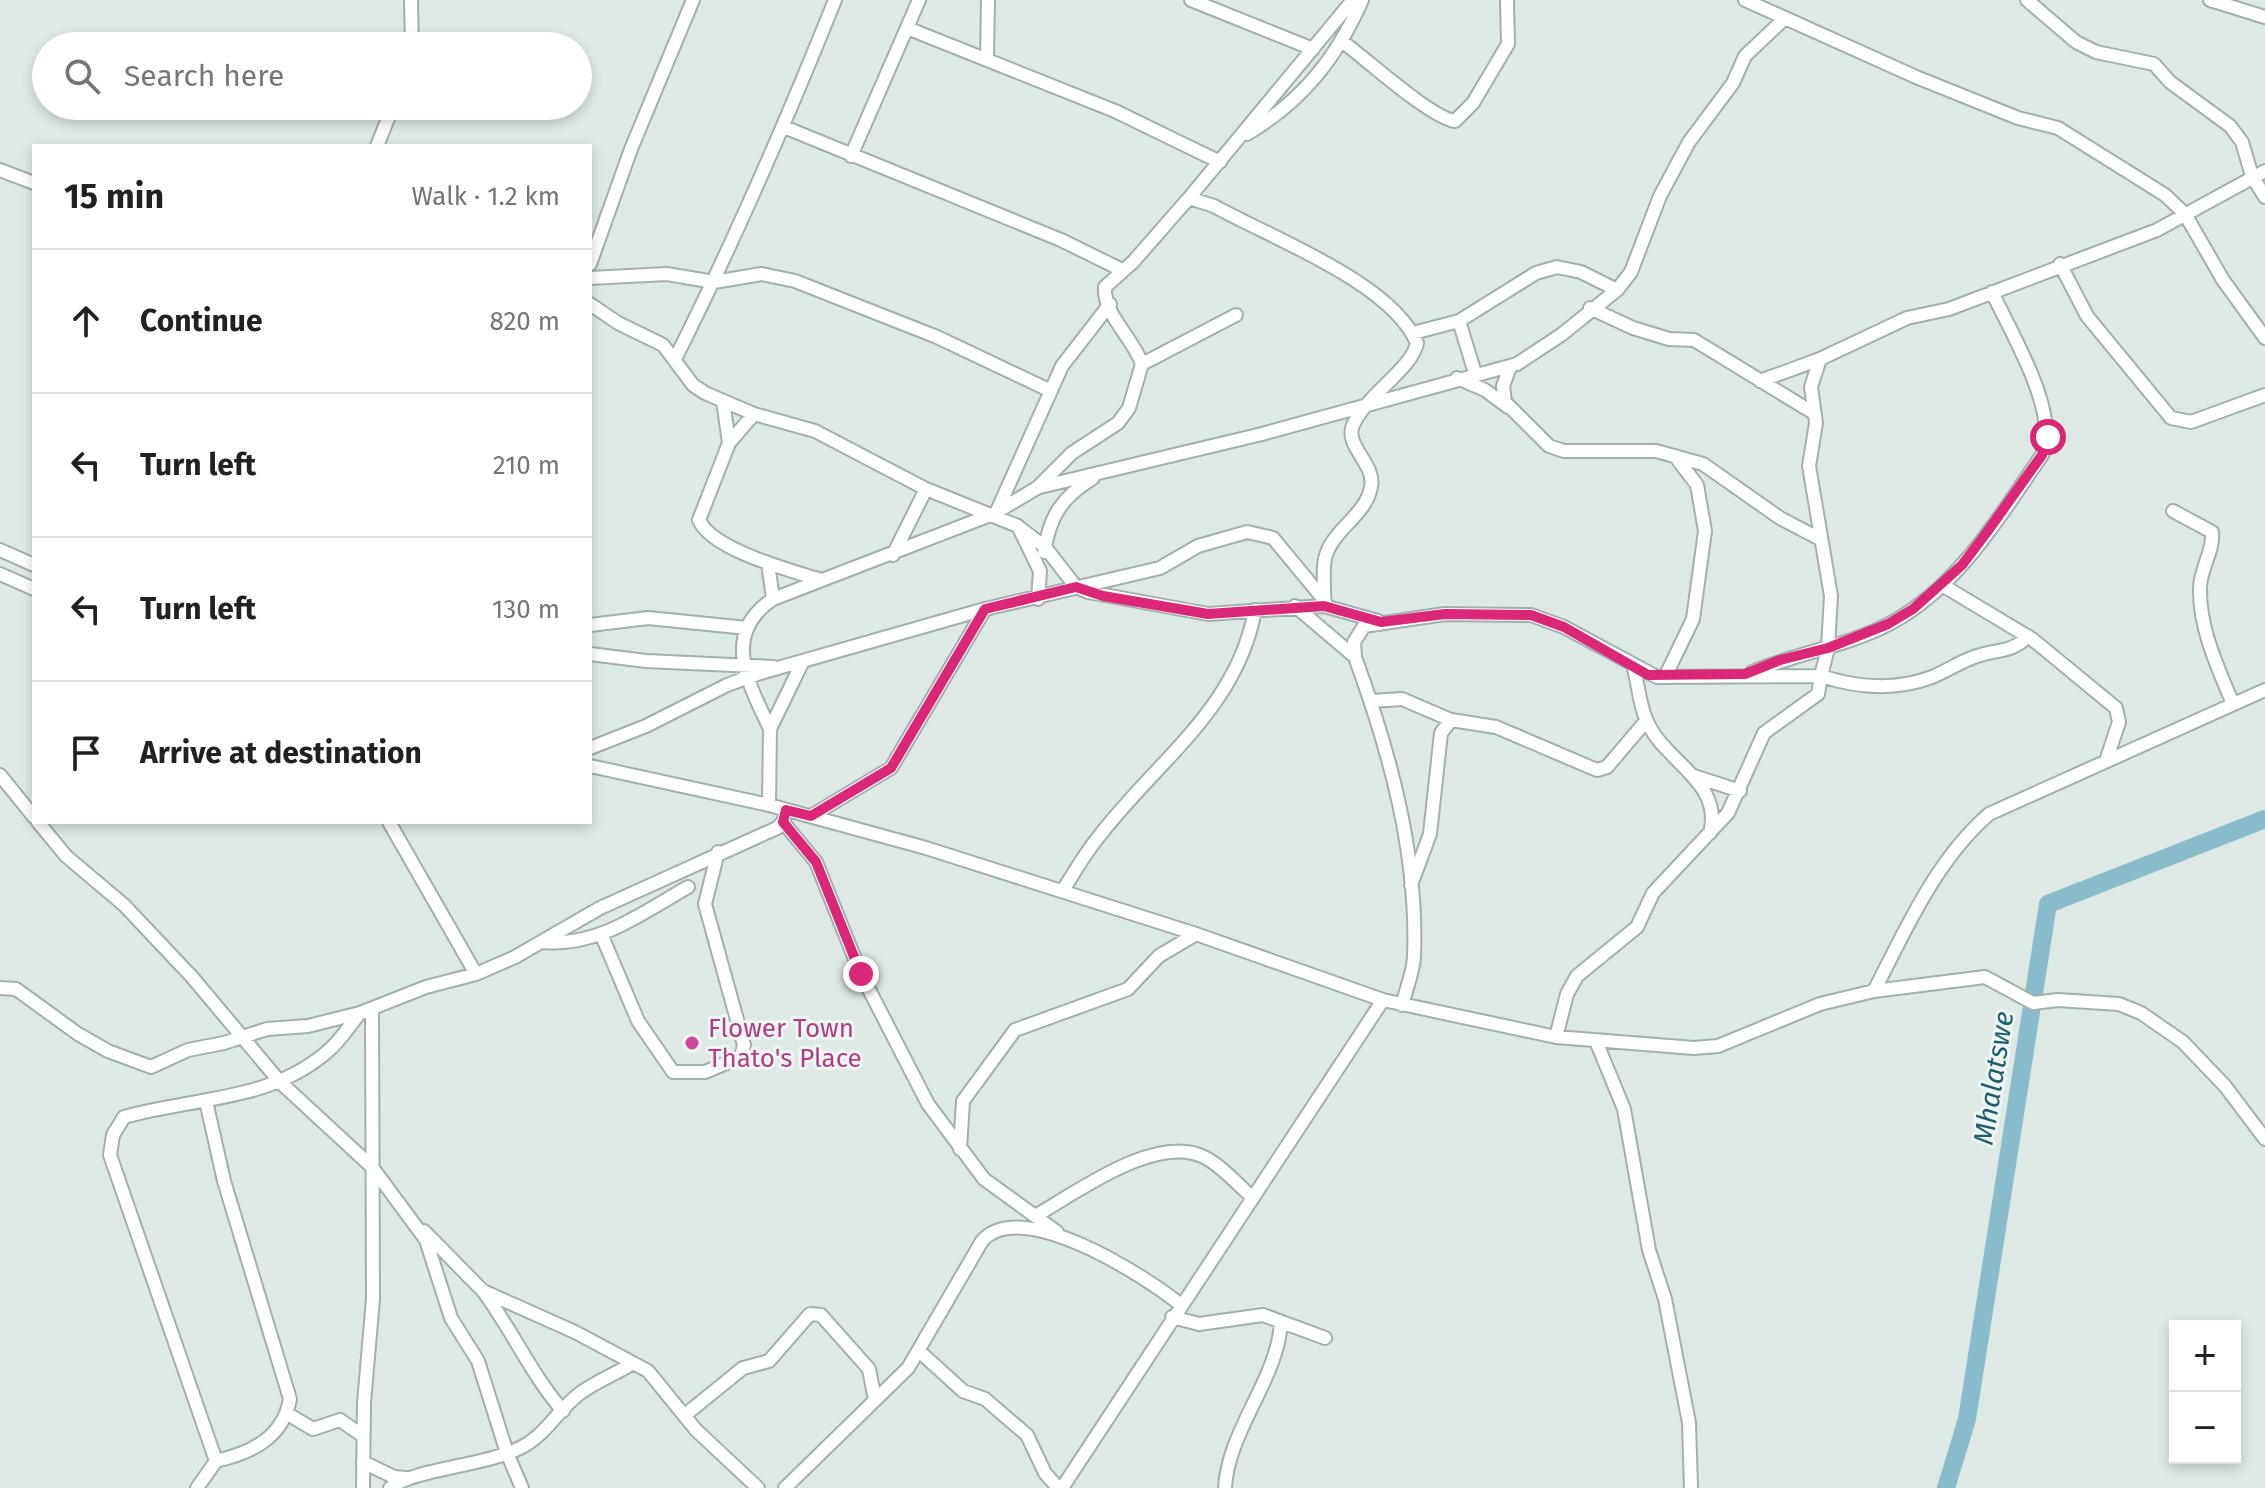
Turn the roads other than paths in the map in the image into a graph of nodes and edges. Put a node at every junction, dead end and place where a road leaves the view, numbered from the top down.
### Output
1 (411, 0) edge
2 (693, 0) edge
3 (835, 0) edge
4 (919, 0) edge
5 (988, 0) edge
6 (1191, 0) edge
7 (1353, 0) edge
8 (1362, 0) edge
9 (1507, 0) edge
10 (1745, 0) edge
11 (2027, 0) edge
12 (2210, 0) edge
13 (2265, 17) edge
14 (1784, 19) junction
15 (907, 28) junction
16 (412, 32) edge
17 (1343, 42) junction
18 (1313, 49) junction
19 (987, 60) junction
20 (387, 120) edge
21 (784, 127) junction
22 (1240, 139) junction
23 (378, 144) edge
24 (851, 156) junction
25 (1220, 162) junction
26 (0, 170) edge
27 (2265, 171) edge
28 (2252, 176) junction
29 (32, 182) edge
30 (2265, 197) edge
31 (1189, 198) junction
32 (2185, 214) junction
33 (592, 258) edge
34 (2060, 264) junction
35 (1122, 270) junction
36 (592, 278) edge
37 (714, 282) junction
38 (1617, 290) junction
39 (1992, 292) junction
40 (1110, 304) junction
41 (592, 305) edge
42 (1590, 308) junction
43 (1236, 315) dead end
44 (1459, 321) junction
45 (1413, 333) junction
46 (2265, 338) edge
47 (675, 359) junction
48 (1820, 359) junction
49 (1142, 364) junction
50 (1510, 367) junction
51 (1475, 373) junction
52 (1457, 378) junction
53 (1760, 381) junction
54 (1051, 391) junction
55 (2265, 395) edge
56 (723, 401) junction
57 (1363, 405) junction
58 (1508, 407) junction
59 (1812, 412) junction
60 (754, 414) junction
61 (729, 443) junction
62 (1675, 456) junction
63 (1103, 471) junction
64 (1037, 488) junction
65 (926, 489) junction
66 (2173, 511) dead end
67 (994, 514) junction
68 (1018, 526) junction
69 (1820, 539) junction
70 (1045, 547) junction
71 (0, 550) edge
72 (893, 555) junction
73 (768, 563) junction
74 (32, 564) edge
75 (1040, 571) junction
76 (0, 574) edge
77 (821, 581) junction
78 (1942, 585) junction
79 (1076, 587) junction
80 (32, 588) edge
81 (773, 599) junction
82 (1038, 599) junction
83 (1324, 603) junction
84 (1295, 606) junction
85 (985, 609) junction
86 (1255, 610) junction
87 (1381, 622) junction
88 (592, 625) edge
89 (747, 628) junction
90 (2028, 636) junction
91 (1828, 648) junction
92 (592, 654) edge
93 (1355, 657) junction
94 (803, 661) junction
95 (744, 663) junction
96 (1633, 665) junction
97 (781, 667) junction
98 (1745, 674) junction
99 (1821, 676) junction
100 (1665, 677) junction
101 (746, 678) junction
102 (2265, 690) edge
103 (1372, 701) junction
104 (2233, 704) junction
105 (1451, 720) junction
106 (1646, 721) junction
107 (770, 729) junction
108 (592, 747) edge
109 (2106, 761) junction
110 (592, 766) edge
111 (0, 775) edge
112 (1690, 775) junction
113 (1740, 791) junction
114 (769, 805) junction
115 (32, 815) edge
116 (785, 816) junction
117 (811, 816) junction
118 (40, 824) edge
119 (390, 824) edge
120 (1710, 835) junction
121 (718, 852) junction
122 (669, 875) junction
123 (688, 887) junction
124 (1410, 888) junction
125 (1063, 890) junction
126 (705, 904) junction
127 (1196, 934) junction
128 (602, 936) junction
129 (542, 942) junction
130 (476, 974) junction
131 (0, 988) edge
132 (1874, 991) junction
133 (1383, 1000) junction
134 (1402, 1005) junction
135 (366, 1011) junction
136 (243, 1037) junction
137 (1556, 1037) junction
138 (1596, 1041) junction
139 (280, 1082) junction
140 (206, 1101) junction
141 (2263, 1133) edge
142 (960, 1149) junction
143 (372, 1167) junction
144 (1252, 1197) junction
145 (1035, 1216) junction
146 (410, 1219) junction
147 (1066, 1239) junction
148 (483, 1291) junction
149 (1181, 1305) junction
150 (1172, 1317) junction
151 (1281, 1322) junction
152 (1325, 1338) dead end
153 (919, 1351) junction
154 (633, 1363) junction
155 (875, 1400) junction
156 (563, 1411) junction
157 (286, 1413) junction
158 (685, 1415) junction
159 (363, 1436) junction
160 (507, 1453) junction
161 (216, 1461) junction
162 (363, 1462) junction
163 (406, 1478) junction
164 (197, 1488) edge
165 (363, 1488) edge
166 (390, 1488) edge
167 (522, 1488) edge
168 (758, 1488) edge
169 (785, 1488) edge
170 (1060, 1488) edge
171 (1225, 1488) edge
172 (1691, 1488) edge

1 - 16 street
2 - 33 street
3 - 21 street
4 - 15 street
5 - 19 street
6 - 18 street
7 - 18 street
8 - 17 street
9 - 17 street
10 - 14 street
11 - 28 street
12 - 13 street
14 - 32 street
14 - 38 street
15 - 19 street
15 - 24 street
17 - 22 street
18 - 22 street
19 - 25 street
20 - 23 street
21 - 24 street
21 - 37 street
22 - 25 street
24 - 35 street
25 - 31 street
26 - 29 street
27 - 28 street
28 - 30 street
28 - 32 street
31 - 35 street
31 - 45 street
32 - 34 street
32 - 46 street
34 - 39 street
34 - 55 street
35 - 40 street
36 - 37 street
37 - 47 street
37 - 54 street
38 - 42 street
38 - 44 street
39 - 48 street
39 - 78 street
40 - 49 street
40 - 54 street
41 - 47 street
42 - 50 street
42 - 53 street
43 - 49 street
44 - 45 street
44 - 51 street
45 - 57 street
47 - 56 street
48 - 53 street
48 - 59 street
49 - 64 street
50 - 51 street
50 - 58 street
51 - 52 street
52 - 57 street
52 - 58 street
53 - 59 street
54 - 67 street
56 - 60 street
56 - 61 street
57 - 63 street
57 - 83 street
58 - 62 street
59 - 69 street
60 - 61 street
60 - 65 street
61 - 73 street
62 - 69 street
62 - 100 street
63 - 64 street
63 - 70 street
64 - 67 street
65 - 67 street
65 - 72 street
66 - 104 street
67 - 68 street
67 - 72 street
68 - 70 street
68 - 75 street
69 - 91 street
70 - 75 street
70 - 79 street
71 - 74 street
72 - 77 street
73 - 77 street
73 - 81 street
75 - 82 street
76 - 80 street
77 - 81 street
78 - 90 street
78 - 91 street
79 - 82 street
79 - 83 street
79 - 86 street
81 - 89 street
82 - 85 street
83 - 84 street
83 - 87 street
84 - 86 street
84 - 93 street
85 - 94 street
85 - 117 street
86 - 125 street
87 - 93 street
87 - 96 street
88 - 89 street
89 - 95 street
90 - 99 street
90 - 109 street
91 - 98 street
91 - 99 street
92 - 95 street
93 - 103 street
94 - 97 street
94 - 107 street
95 - 97 street
95 - 101 street
96 - 100 street
96 - 106 street
97 - 101 street
98 - 99 street
98 - 100 street
99 - 113 street
101 - 107 street
101 - 108 street
102 - 104 street
103 - 105 street
103 - 124 street
104 - 109 street
105 - 106 street
105 - 124 street
106 - 112 street
107 - 114 street
109 - 132 street
110 - 114 street
111 - 115 street
112 - 113 street
112 - 120 street
113 - 120 street
114 - 116 street
116 - 117 street
116 - 121 street
116 - 142 street
117 - 125 street
118 - 136 street
119 - 130 street
120 - 137 street
121 - 122 street
121 - 126 street
122 - 123 street
122 - 129 street
123 - 126 street
123 - 128 street
124 - 134 street
125 - 127 street
126 - 128 street
127 - 133 street
127 - 142 street
128 - 129 street
129 - 130 street
130 - 135 street
131 - 136 street
132 - 138 street
132 - 141 street
133 - 134 street
133 - 144 street
134 - 137 street
135 - 136 street
135 - 139 street
135 - 143 street
136 - 139 street
137 - 138 street
138 - 172 street
139 - 140 street
139 - 143 street
140 - 157 street
140 - 161 street
142 - 145 street
143 - 146 street
143 - 159 street
144 - 145 street
144 - 149 street
145 - 147 street
146 - 148 street
146 - 160 street
147 - 149 street
147 - 153 street
148 - 154 street
148 - 156 street
149 - 150 street
150 - 151 street
150 - 170 street
151 - 152 street
151 - 171 street
153 - 155 street
153 - 170 street
154 - 156 street
154 - 158 street
155 - 158 street
155 - 169 street
156 - 160 street
157 - 159 street
157 - 161 street
158 - 168 street
159 - 162 street
160 - 163 street
160 - 167 street
161 - 164 street
162 - 163 street
162 - 165 street
163 - 166 street

